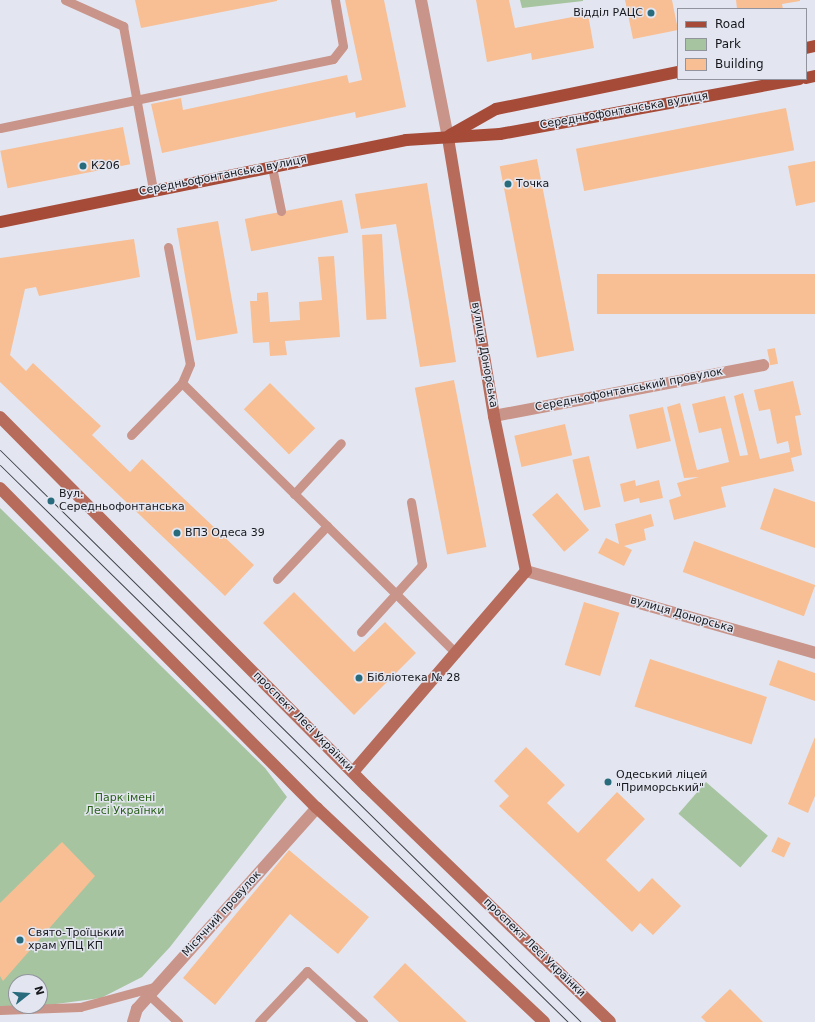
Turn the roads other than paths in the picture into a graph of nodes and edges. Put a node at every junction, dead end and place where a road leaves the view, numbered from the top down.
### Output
1 (65, 0) edge
2 (335, 0) edge
3 (421, 0) edge
4 (677, 72) edge
5 (794, 80) edge
6 (137, 102) junction
7 (0, 128) edge
8 (448, 137) junction
9 (272, 166) junction
10 (153, 190) junction
11 (281, 211) dead end
12 (0, 222) edge
13 (168, 247) dead end
14 (763, 365) dead end
15 (182, 383) junction
16 (0, 416) edge
17 (494, 416) junction
18 (131, 435) dead end
19 (341, 443) dead end
20 (0, 488) edge
21 (294, 494) junction
22 (411, 502) dead end
23 (326, 526) junction
24 (526, 571) junction
25 (277, 579) dead end
26 (396, 594) junction
27 (361, 632) dead end
28 (456, 653) junction
29 (815, 653) edge
30 (353, 772) junction
31 (317, 808) junction
32 (158, 986) junction
33 (149, 995) junction
34 (0, 1010) edge
35 (132, 1022) edge
36 (178, 1022) edge
37 (259, 1022) edge
38 (362, 1022) edge
39 (544, 1022) edge
40 (610, 1022) edge

1 - 6 lane
2 - 6 lane
3 - 8 street
4 - 8 main road, Середньофонтанська вулиця
5 - 8 main road, Середньофонтанська вулиця
6 - 7 lane
6 - 10 lane
8 - 9 main road, Середньофонтанська вулиця
8 - 17 main road, вулиця Донорська
9 - 10 main road, Середньофонтанська вулиця
9 - 11 lane
10 - 12 main road, Середньофонтанська вулиця
13 - 15 lane
14 - 17 street, Середньофонтанський провулок
15 - 18 lane
15 - 21 lane
16 - 30 main road, проспект Лесі Українки
17 - 24 main road, вулиця Донорська
19 - 21 lane
20 - 31 main road
21 - 23 lane
22 - 26 lane
23 - 25 lane
23 - 26 lane
24 - 28 main road
24 - 29 street, вулиця Донорська
26 - 27 lane
26 - 28 lane
28 - 30 main road
30 - 40 main road, проспект Лесі Українки
31 - 32 street, Місячний провулок
31 - 39 main road
32 - 33 street, Місячний провулок
32 - 34 lane
33 - 35 street, Місячний провулок
33 - 36 lane
37 - 38 lane

